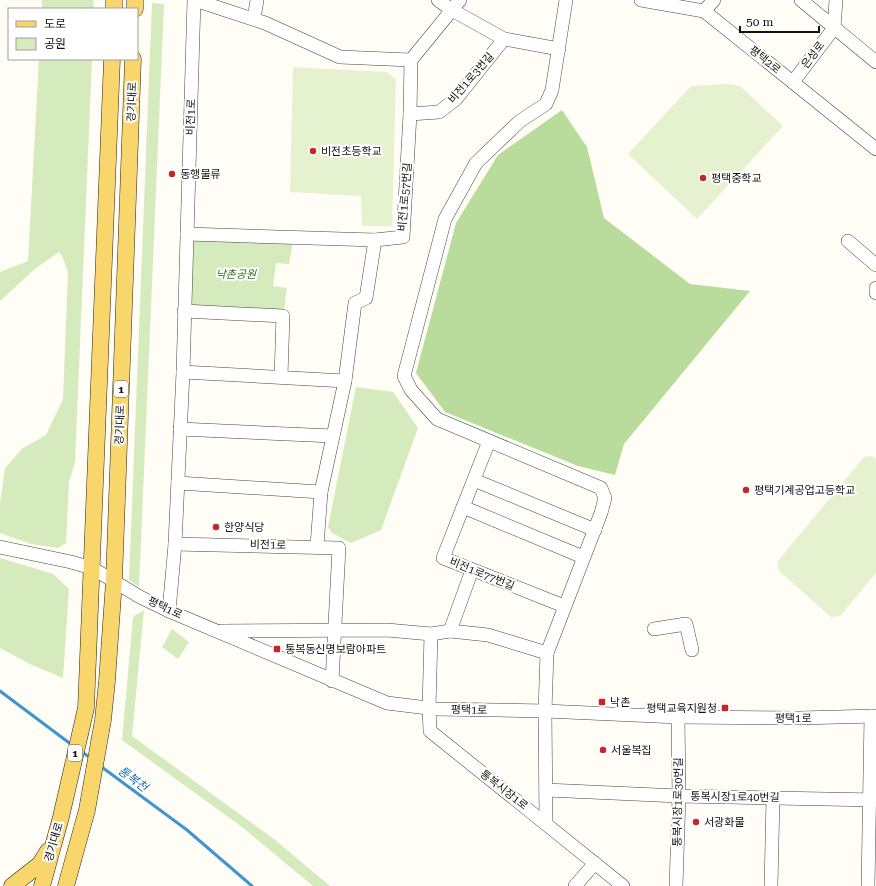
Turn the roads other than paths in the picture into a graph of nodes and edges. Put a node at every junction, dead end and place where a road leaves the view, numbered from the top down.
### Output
1 (195, 0) edge
2 (257, 0) edge
3 (438, 0) edge
4 (566, 0) edge
5 (641, 0) edge
6 (714, 0) edge
7 (801, 0) edge
8 (836, 0) edge
9 (456, 5) edge
10 (704, 11) junction
11 (254, 19) junction
12 (834, 28) junction
13 (504, 39) junction
14 (558, 49) junction
15 (112, 60) edge
16 (133, 60) edge
17 (411, 60) junction
18 (876, 62) edge
19 (793, 82) junction
20 (410, 114) junction
21 (876, 149) edge
22 (187, 234) junction
23 (375, 240) junction
24 (848, 241) dead end
25 (876, 265) edge
26 (876, 288) edge
27 (876, 293) edge
28 (184, 311) junction
29 (183, 372) junction
30 (281, 376) junction
31 (345, 380) junction
32 (180, 429) junction
33 (333, 436) junction
34 (489, 441) junction
35 (474, 480) junction
36 (178, 483) junction
37 (321, 492) junction
38 (463, 507) junction
39 (595, 530) junction
40 (175, 544) junction
41 (317, 546) junction
42 (0, 547) edge
43 (583, 557) junction
44 (92, 568) junction
45 (472, 570) junction
46 (114, 581) junction
47 (564, 606) junction
48 (169, 610) junction
49 (335, 629) junction
50 (654, 629) dead end
51 (215, 631) junction
52 (450, 631) junction
53 (430, 634) junction
54 (692, 650) dead end
55 (547, 653) junction
56 (332, 681) junction
57 (429, 708) junction
58 (545, 711) junction
59 (873, 716) edge
60 (678, 717) junction
61 (546, 790) junction
62 (679, 796) junction
63 (773, 798) junction
64 (873, 800) edge
65 (546, 823) junction
66 (53, 843) junction
67 (595, 862) junction
68 (70, 882) edge
69 (12, 886) edge
70 (42, 886) edge
71 (575, 886) edge
72 (624, 886) edge
73 (676, 886) edge
74 (771, 886) edge
75 (868, 886) edge

1 - 11 street, 비전1로
1 - 22 street, 비전1로
2 - 11 street
3 - 9 street
4 - 14 street
5 - 10 street, 평택2로
6 - 10 street
7 - 12 street
8 - 12 street
9 - 13 street
9 - 17 street
10 - 19 street, 평택2로
11 - 17 street, 비전1로
12 - 18 street
12 - 19 street, 은성로
13 - 14 street
13 - 20 street, 비전1로3번길
14 - 34 street
15 - 44 main road, 경기대로 / 1
16 - 46 main road, 경기대로 / 1
17 - 20 street, 비전1로57번길
19 - 21 street, 평택2로
20 - 23 street, 비전1로57번길
22 - 23 street
22 - 28 street, 비전1로
23 - 31 street
24 - 25 street
26 - 27 street
28 - 29 street, 비전1로
28 - 30 street
29 - 30 street
29 - 32 street, 비전1로
30 - 31 street
31 - 33 street
32 - 33 street
32 - 36 street, 비전1로
33 - 37 street
34 - 35 street
34 - 39 street
35 - 38 street
35 - 39 street
36 - 37 street
36 - 40 street, 비전1로
37 - 41 street
38 - 43 street
38 - 45 street, 비전1로77번길
39 - 43 street
40 - 41 street, 비전1로
40 - 48 street
41 - 49 street, 비전1로
42 - 44 street, 평택1로
43 - 47 street
44 - 46 street, 평택1로
44 - 66 main road, 경기대로 / 1
45 - 47 street, 비전1로77번길
45 - 52 street
46 - 48 street, 평택1로
46 - 68 main road, 경기대로 / 1
47 - 55 street
48 - 51 street, 평택1로
49 - 51 street
49 - 53 street
49 - 56 street
50 - 54 street
51 - 56 street, 평택1로
52 - 53 street
52 - 55 street
53 - 57 street, 통복시장1로
55 - 58 street
56 - 57 street, 평택1로
57 - 58 street, 평택1로
57 - 65 street, 통복시장1로
58 - 60 street, 평택1로
58 - 61 street
59 - 60 street, 평택1로
59 - 64 street
60 - 62 street, 통복시장1로30번길
61 - 62 street, 통복시장1로40번길
61 - 65 street
62 - 63 street, 통복시장1로40번길
62 - 73 street, 통복시장1로30번길
63 - 64 street, 통복시장1로40번길
63 - 74 street
64 - 75 street
65 - 67 street, 통복시장1로
66 - 69 main road
66 - 70 main road, 경기대로 / 1
67 - 71 street
67 - 72 street, 통복시장1로

